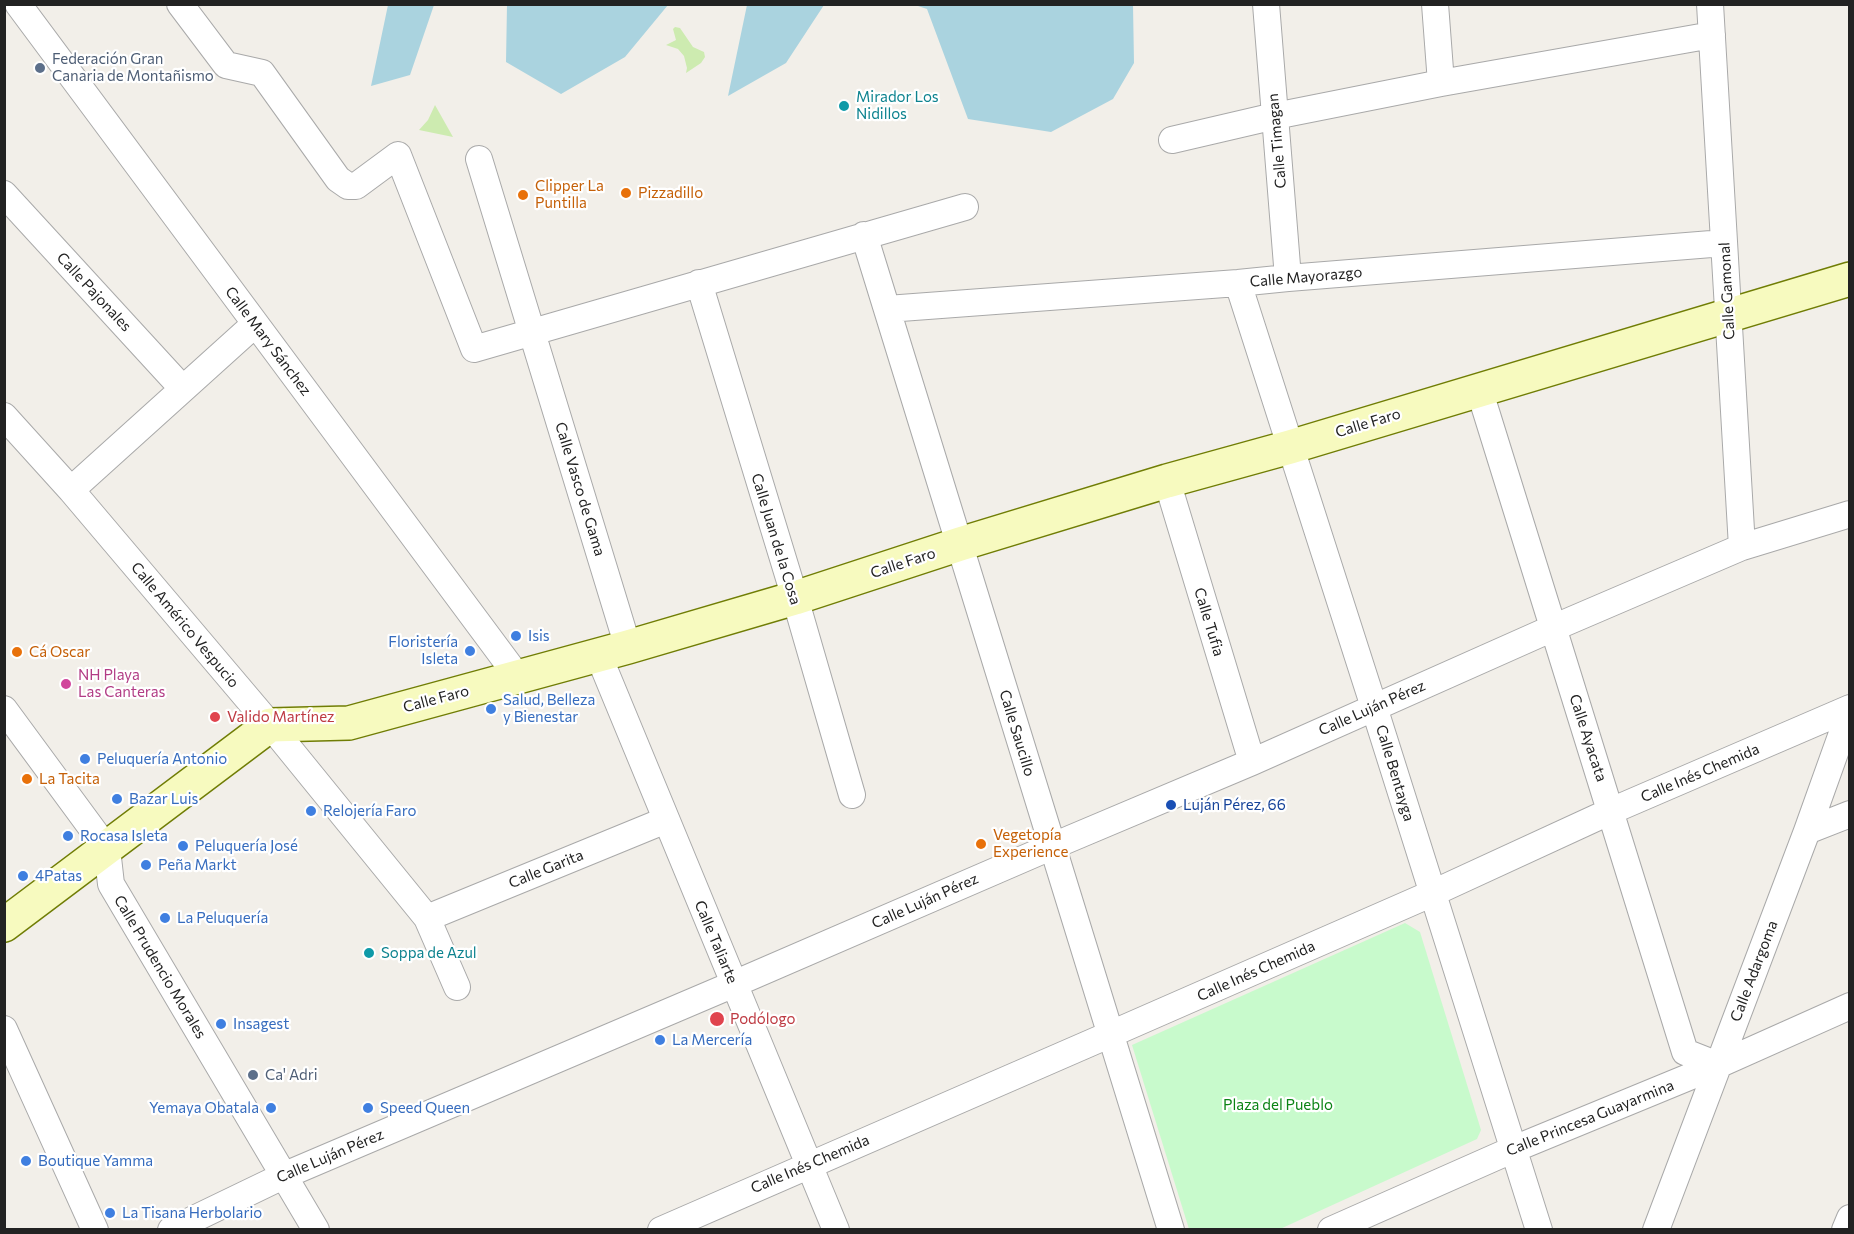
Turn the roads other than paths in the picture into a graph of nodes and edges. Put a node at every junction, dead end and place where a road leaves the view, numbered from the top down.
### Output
1 (18, 4) edge
2 (180, 4) edge
3 (1266, 4) edge
4 (1435, 4) edge
5 (1710, 4) edge
6 (1712, 35) junction
7 (1441, 83) junction
8 (1275, 116) junction
9 (1172, 140) dead end
10 (479, 159) dead end
11 (4, 195) edge
12 (965, 207) dead end
13 (864, 235) junction
14 (1724, 243) junction
15 (1288, 278) junction
16 (1850, 279) edge
17 (699, 283) junction
18 (1238, 283) junction
19 (887, 309) junction
20 (1729, 317) junction
21 (255, 324) junction
22 (532, 332) junction
23 (183, 389) junction
24 (1479, 389) junction
25 (4, 416) edge
26 (1290, 447) junction
27 (1167, 481) junction
28 (71, 490) junction
29 (1850, 514) edge
30 (960, 544) junction
31 (1742, 547) junction
32 (795, 598) junction
33 (1553, 628) junction
34 (613, 651) junction
35 (518, 677) junction
36 (1374, 707) junction
37 (4, 709) edge
38 (1850, 710) edge
39 (270, 725) junction
40 (1251, 762) junction
41 (852, 795) dead end
42 (1611, 811) junction
43 (1850, 814) edge
44 (666, 820) junction
45 (1807, 831) junction
46 (1053, 846) junction
47 (107, 849) junction
48 (1432, 893) junction
49 (427, 918) junction
50 (4, 925) edge
51 (734, 984) junction
52 (457, 987) dead end
53 (1850, 1006) edge
54 (4, 1029) edge
55 (1111, 1034) junction
56 (1718, 1065) junction
57 (1514, 1149) junction
58 (809, 1164) junction
59 (283, 1176) junction
60 (1850, 1218) edge
61 (94, 1230) edge
62 (171, 1230) edge
63 (316, 1230) edge
64 (661, 1230) edge
65 (836, 1230) edge
66 (1172, 1230) edge
67 (1331, 1230) edge
68 (1539, 1230) edge
69 (1656, 1230) edge
70 (1845, 1230) edge

1 - 21 street, Calle Mary Sánchez
2 - 22 street
3 - 8 street, Calle Timagan
4 - 7 street
5 - 6 street, Calle Gamonal
6 - 7 street
6 - 14 street, Calle Gamonal
7 - 8 street
8 - 9 street
8 - 15 street, Calle Timagan
10 - 22 street, Calle Vasco de Gama
11 - 23 street, Calle Pajonales
12 - 13 street
13 - 17 street
13 - 19 street, Calle Saucillo
14 - 15 street, Calle Mayorazgo
14 - 20 street, Calle Gamonal
15 - 18 street, Calle Mayorazgo
16 - 20 street, Calle Faro
17 - 22 street
17 - 32 street, Calle Juan de la Cosa
18 - 19 street, Calle Mayorazgo
18 - 26 street, Calle Bentayga
19 - 30 street, Calle Saucillo
20 - 24 street, Calle Faro
20 - 31 street, Calle Gamonal
21 - 23 street
21 - 35 street, Calle Mary Sánchez
22 - 34 street, Calle Vasco de Gama
23 - 28 street
24 - 26 street, Calle Faro
24 - 33 street, Calle Ayacata
25 - 28 street, Calle Américo Vespucio
26 - 27 street, Calle Faro
26 - 36 street, Calle Bentayga
27 - 30 street, Calle Faro
27 - 40 street, Calle Tufia
28 - 39 street, Calle Américo Vespucio
29 - 31 street, Calle Luján Pérez
30 - 32 street, Calle Faro
30 - 46 street, Calle Saucillo
31 - 33 street, Calle Luján Pérez
32 - 34 street, Calle Faro
32 - 41 street, Calle Juan de la Cosa
33 - 36 street, Calle Luján Pérez
33 - 42 street, Calle Ayacata
34 - 35 street, Calle Faro
34 - 44 street, Calle Taliarte
35 - 39 street, Calle Faro
36 - 40 street, Calle Luján Pérez
36 - 48 street, Calle Bentayga
37 - 47 street, Calle Prudencio Morales
38 - 42 street, Calle Inés Chemida
38 - 45 street, Calle Adargoma
39 - 47 street
39 - 49 street, Calle Américo Vespucio
40 - 46 street, Calle Luján Pérez
42 - 48 street, Calle Inés Chemida
42 - 56 street, Calle Ayacata
43 - 45 street
44 - 49 street, Calle Garita
44 - 51 street, Calle Taliarte
45 - 56 street, Calle Adargoma
46 - 51 street, Calle Luján Pérez
46 - 55 street, Calle Saucillo
47 - 50 street
47 - 59 street, Calle Prudencio Morales
48 - 55 street, Calle Inés Chemida
48 - 57 street, Calle Bentayga
49 - 52 street, Calle Américo Vespucio
51 - 58 street, Calle Taliarte
51 - 59 street, Calle Luján Pérez
53 - 56 street, Calle Princesa Guayarmina
54 - 61 street
55 - 58 street, Calle Inés Chemida
55 - 66 street, Calle Saucillo
56 - 57 street, Calle Princesa Guayarmina
56 - 69 street, Calle Adargoma
57 - 67 street, Calle Princesa Guayarmina
57 - 68 street, Calle Bentayga
58 - 64 street, Calle Inés Chemida
58 - 65 street, Calle Taliarte
59 - 62 street, Calle Luján Pérez
59 - 63 street, Calle Prudencio Morales
60 - 70 street

